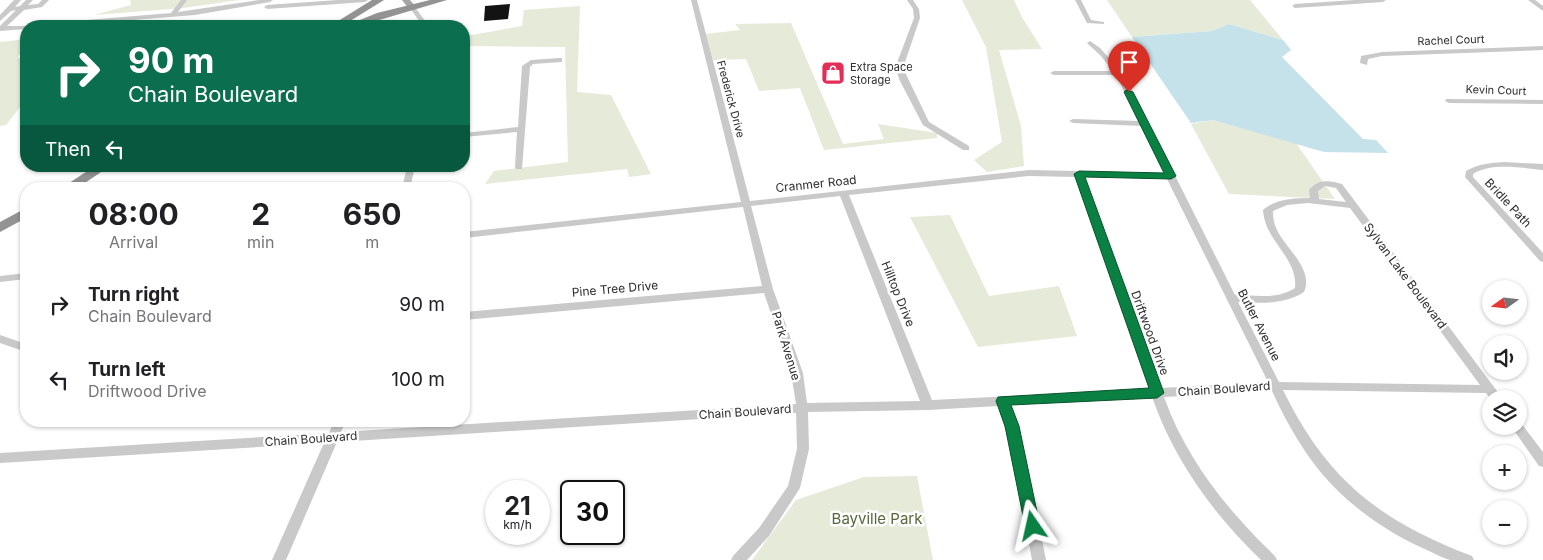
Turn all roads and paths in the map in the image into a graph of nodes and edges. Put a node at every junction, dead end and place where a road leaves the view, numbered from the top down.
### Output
1 (18, 0) edge
2 (30, 0) edge
3 (46, 0) edge
4 (194, 0) edge
5 (270, 0) edge
6 (280, 0) edge
7 (365, 0) edge
8 (380, 0) edge
9 (442, 0) edge
10 (694, 0) edge
11 (910, 0) edge
12 (1078, 0) edge
13 (1383, 0) edge
14 (1531, 0) edge
15 (184, 1) edge
16 (1342, 1) edge
17 (409, 3) edge
18 (288, 6) junction
19 (1295, 6) dead end
20 (267, 7) dead end
21 (23, 8) junction
22 (10, 9) junction
23 (1543, 9) edge
24 (173, 15) junction
25 (0, 19) edge
26 (120, 19) joint
27 (108, 20) edge
28 (346, 20) edge
29 (365, 20) edge
30 (422, 20) edge
31 (1102, 23) dead end
32 (20, 27) edge
33 (1, 29) edge
34 (1090, 43) dead end
35 (1543, 48) edge
36 (559, 60) dead end
37 (1364, 63) dead end
38 (1054, 73) dead end
39 (1118, 73) junction
40 (1449, 101) dead end
41 (1543, 102) edge
42 (1074, 121) dead end
43 (1144, 124) junction
44 (520, 129) junction
45 (470, 134) edge
46 (966, 148) dead end
47 (1543, 166) edge
48 (518, 167) dead end
49 (94, 172) edge
50 (1079, 174) junction
51 (1171, 176) junction
52 (78, 182) edge
53 (844, 194) junction
54 (1314, 202) junction
55 (747, 204) junction
56 (1351, 205) junction
57 (20, 216) edge
58 (0, 228) edge
59 (470, 234) edge
60 (1543, 259) edge
61 (20, 277) edge
62 (1, 280) edge
63 (768, 290) junction
64 (1231, 298) junction
65 (470, 315) edge
66 (0, 339) edge
67 (20, 346) edge
68 (1276, 386) junction
69 (1491, 390) edge
70 (1157, 393) junction
71 (1482, 394) edge
72 (1002, 401) junction
73 (928, 404) junction
74 (802, 408) junction
75 (338, 427) edge
76 (1524, 435) edge
77 (334, 437) junction
78 (0, 458) edge
79 (1543, 462) edge
80 (279, 560) edge
81 (738, 560) edge
82 (1039, 560) edge
83 (1270, 560) edge
84 (1467, 560) edge

1 - 22 street
2 - 21 street
3 - 21 street
4 - 15 street
5 - 24 street
6 - 18 street
7 - 18 street
8 - 28 highway
9 - 17 highway
10 - 55 street, Frederick Drive
11 - 46 street
12 - 31 street
13 - 16 street
14 - 23 street
15 - 24 street
16 - 19 street
17 - 29 highway
17 - 30 street
18 - 20 street
21 - 22 street
21 - 33 street
22 - 25 street
24 - 26 street
26 - 27 street
32 - 33 street
34 - 39 street, Butler Avenue
35 - 37 street, Rachel Court
36 - 44 street
38 - 39 street
39 - 43 street, Butler Avenue
40 - 41 street, Kevin Court
42 - 43 street
43 - 51 street, Butler Avenue
44 - 45 street
44 - 48 street
47 - 60 street, Bridle Path
49 - 52 highway
50 - 51 street, Cranmer Road
50 - 53 street, Cranmer Road
50 - 70 street, Driftwood Drive
51 - 64 street, Butler Avenue
53 - 55 street, Cranmer Road
53 - 73 street, Hilltop Drive
54 - 56 street
54 - 56 street, Sylvan Lake Boulevard
54 - 64 street
55 - 59 street, Cranmer Road
55 - 63 street, Park Avenue
56 - 69 street, Sylvan Lake Boulevard
57 - 58 highway
61 - 62 street
63 - 65 street, Pine Tree Drive
63 - 74 street, Park Avenue
64 - 68 street, Butler Avenue
66 - 67 street
68 - 70 street, Chain Boulevard
68 - 71 street, Chain Boulevard
68 - 84 street, Butler Avenue
70 - 72 street, Chain Boulevard
70 - 83 street, Driftwood Drive
72 - 73 street, Chain Boulevard
72 - 82 street
73 - 74 street, Chain Boulevard
74 - 77 street, Chain Boulevard
74 - 81 street, Park Avenue
75 - 77 street
76 - 79 street
77 - 78 street, Chain Boulevard
77 - 80 street

